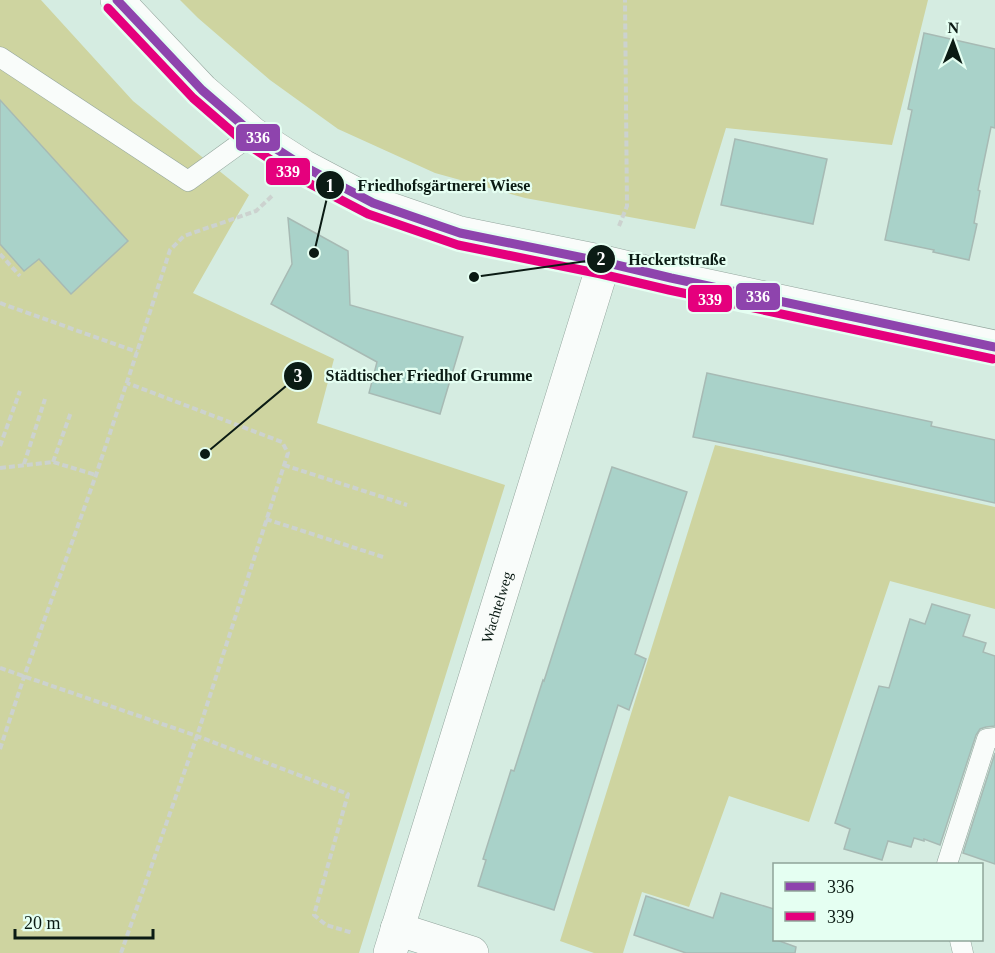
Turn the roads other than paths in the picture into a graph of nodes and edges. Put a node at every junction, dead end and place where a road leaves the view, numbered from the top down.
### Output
1 (117, 0) edge
2 (0, 57) edge
3 (253, 134) junction
4 (604, 262) junction
5 (995, 347) edge
6 (995, 738) edge
7 (947, 863) edge
8 (393, 943) edge
9 (472, 953) edge

1 - 3 street
2 - 3 lane
3 - 4 street
4 - 5 street
4 - 8 street, Wachtelweg
6 - 7 lane
8 - 9 street

